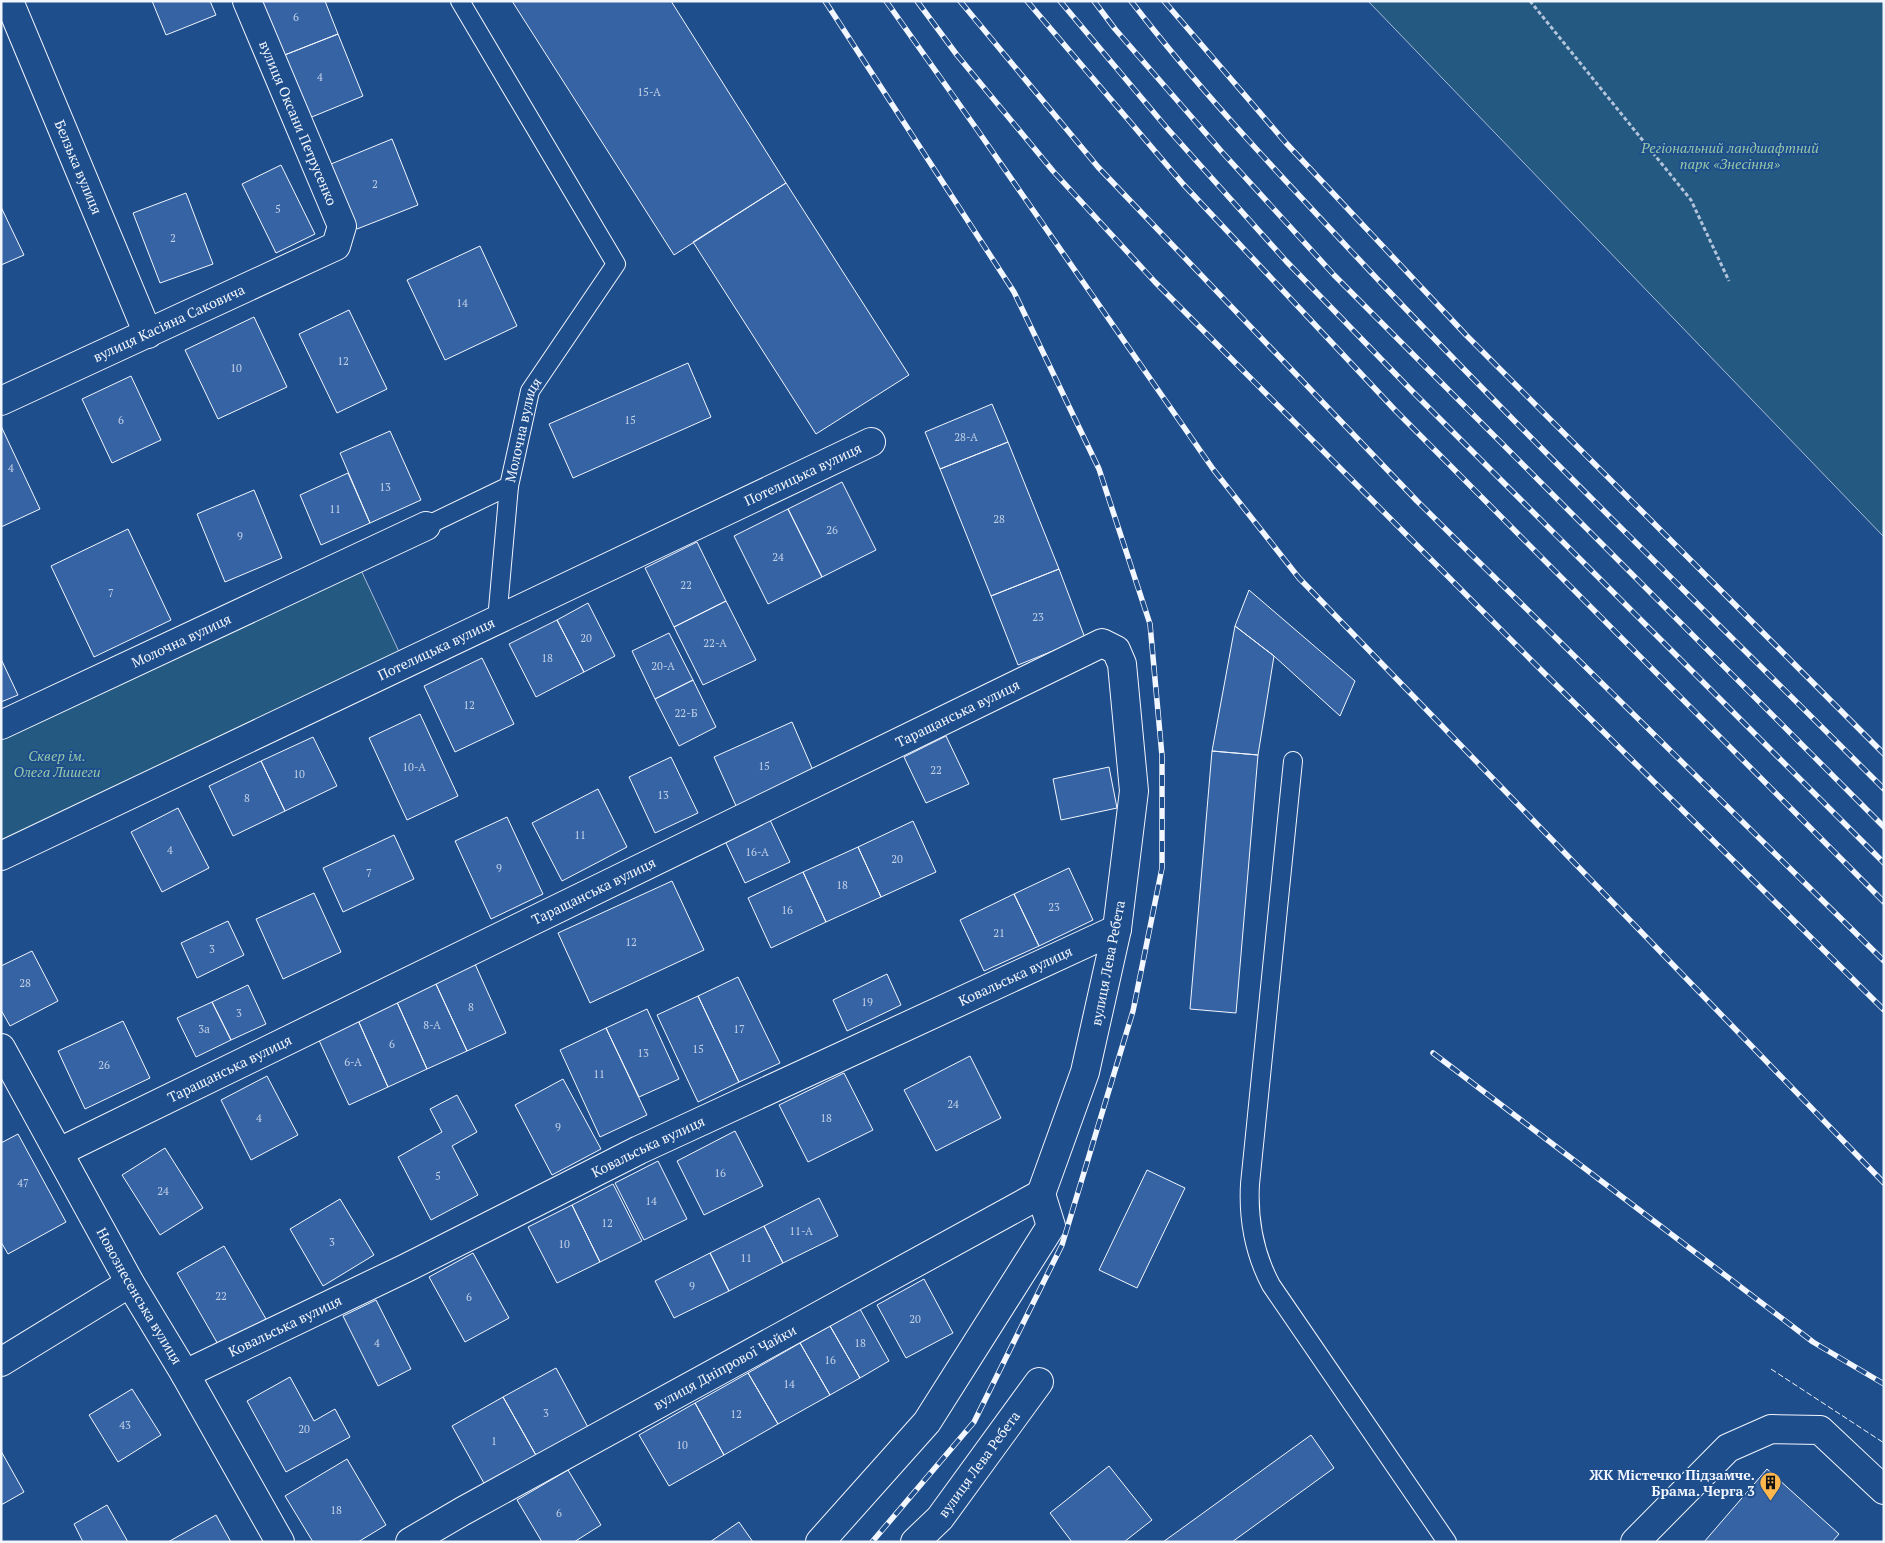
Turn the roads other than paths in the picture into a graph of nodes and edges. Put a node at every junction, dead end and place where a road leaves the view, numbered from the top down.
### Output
1 (8, 1) edge
2 (247, 1) edge
3 (460, 1) edge
4 (336, 246) joint
5 (148, 334) junction
6 (1, 402) edge
7 (871, 442) dead end
8 (509, 486) junction
9 (426, 526) joint
10 (497, 620) junction
11 (1122, 664) joint
12 (1, 725) edge
13 (1293, 761) dead end
14 (1, 856) edge
15 (1117, 929) junction
16 (1, 1048) edge
17 (59, 1152) junction
18 (1041, 1194) junction
19 (130, 1283) junction
20 (1, 1362) edge
21 (185, 1374) junction
22 (1039, 1382) dead end
23 (1884, 1490) edge
24 (280, 1542) edge
25 (410, 1542) edge
26 (820, 1542) edge
27 (915, 1542) edge
28 (1447, 1542) edge
29 (1635, 1542) edge

1 - 5 street, Белзька вулиця
2 - 4 street, вулиця Оксани Петрусенко
3 - 8 lane, Молочна вулиця
4 - 5 street, вулиця Касіяна Саковича
5 - 6 street, вулиця Касіяна Саковича
7 - 10 street, Потелицька вулиця
8 - 9 lane, Молочна вулиця
8 - 10 lane
9 - 12 street, Молочна вулиця
10 - 14 street, Потелицька вулиця
11 - 15 street, вулиця Лева Ребета
11 - 17 street, Таращанська вулиця
13 - 28 lane
15 - 18 street, вулиця Лева Ребета
15 - 21 street, Ковальська вулиця
16 - 17 street, Новознесенська вулиця
17 - 19 street, Новознесенська вулиця
18 - 25 street, вулиця Дніпрової Чайки
18 - 26 street
19 - 20 street
19 - 21 street, Новознесенська вулиця
21 - 24 street, Новознесенська вулиця
22 - 27 street, вулиця Лева Ребета
23 - 29 street

